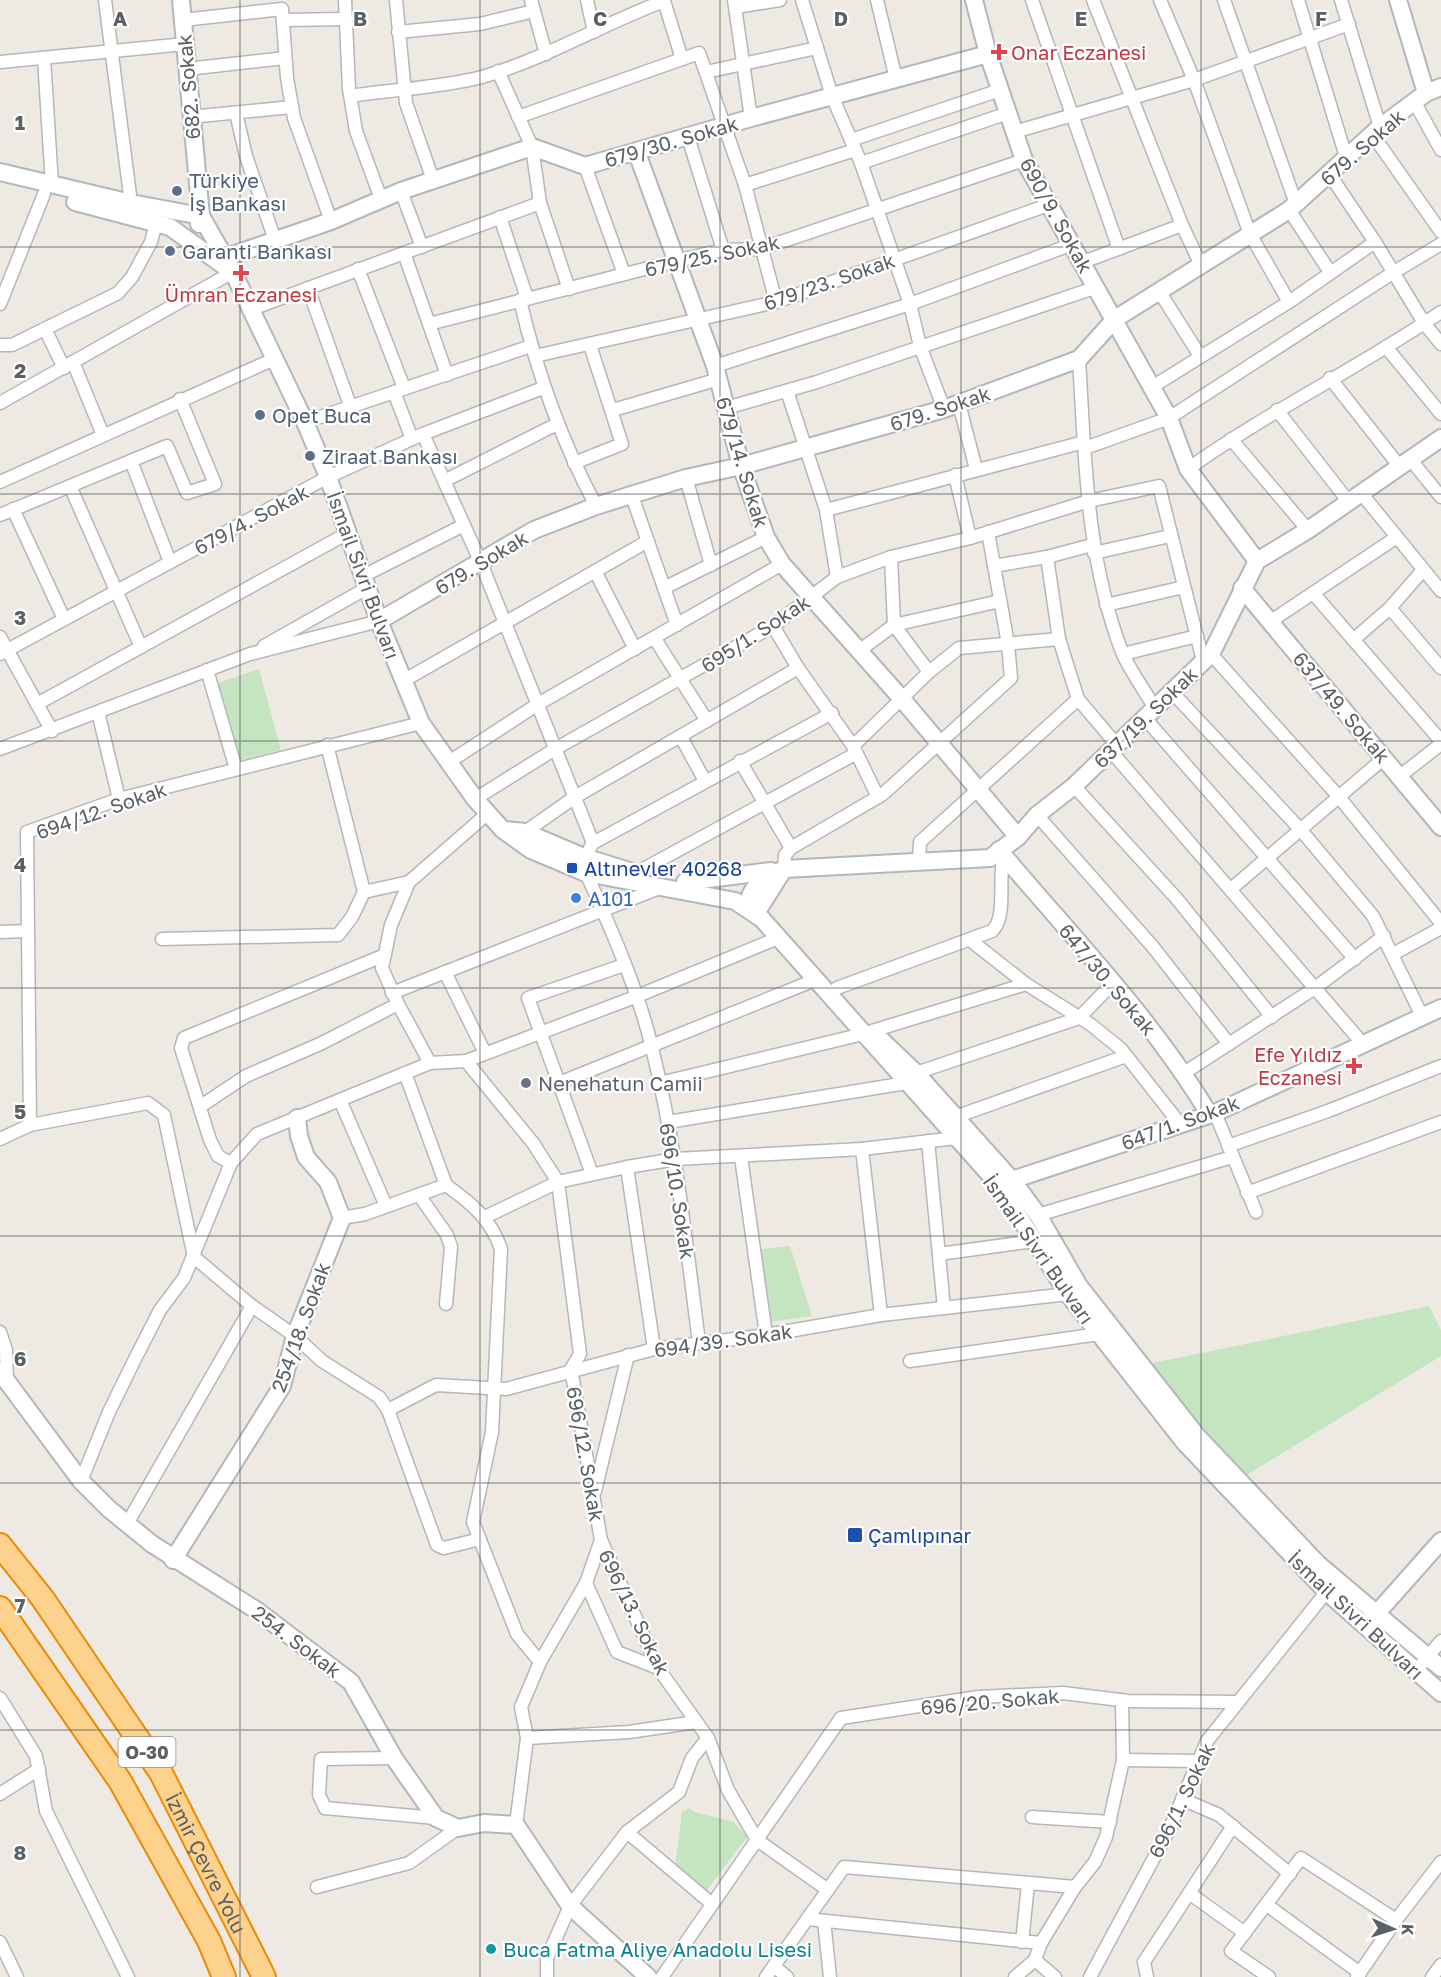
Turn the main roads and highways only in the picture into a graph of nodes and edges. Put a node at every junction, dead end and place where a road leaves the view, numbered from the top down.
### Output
1 (0, 1545) edge
2 (0, 1608) edge
3 (224, 1977) edge
4 (264, 1977) edge

1 - 4 highway, İzmir Çevre Yolu / O-30
2 - 3 highway, İzmir Çevre Yolu / O-30

